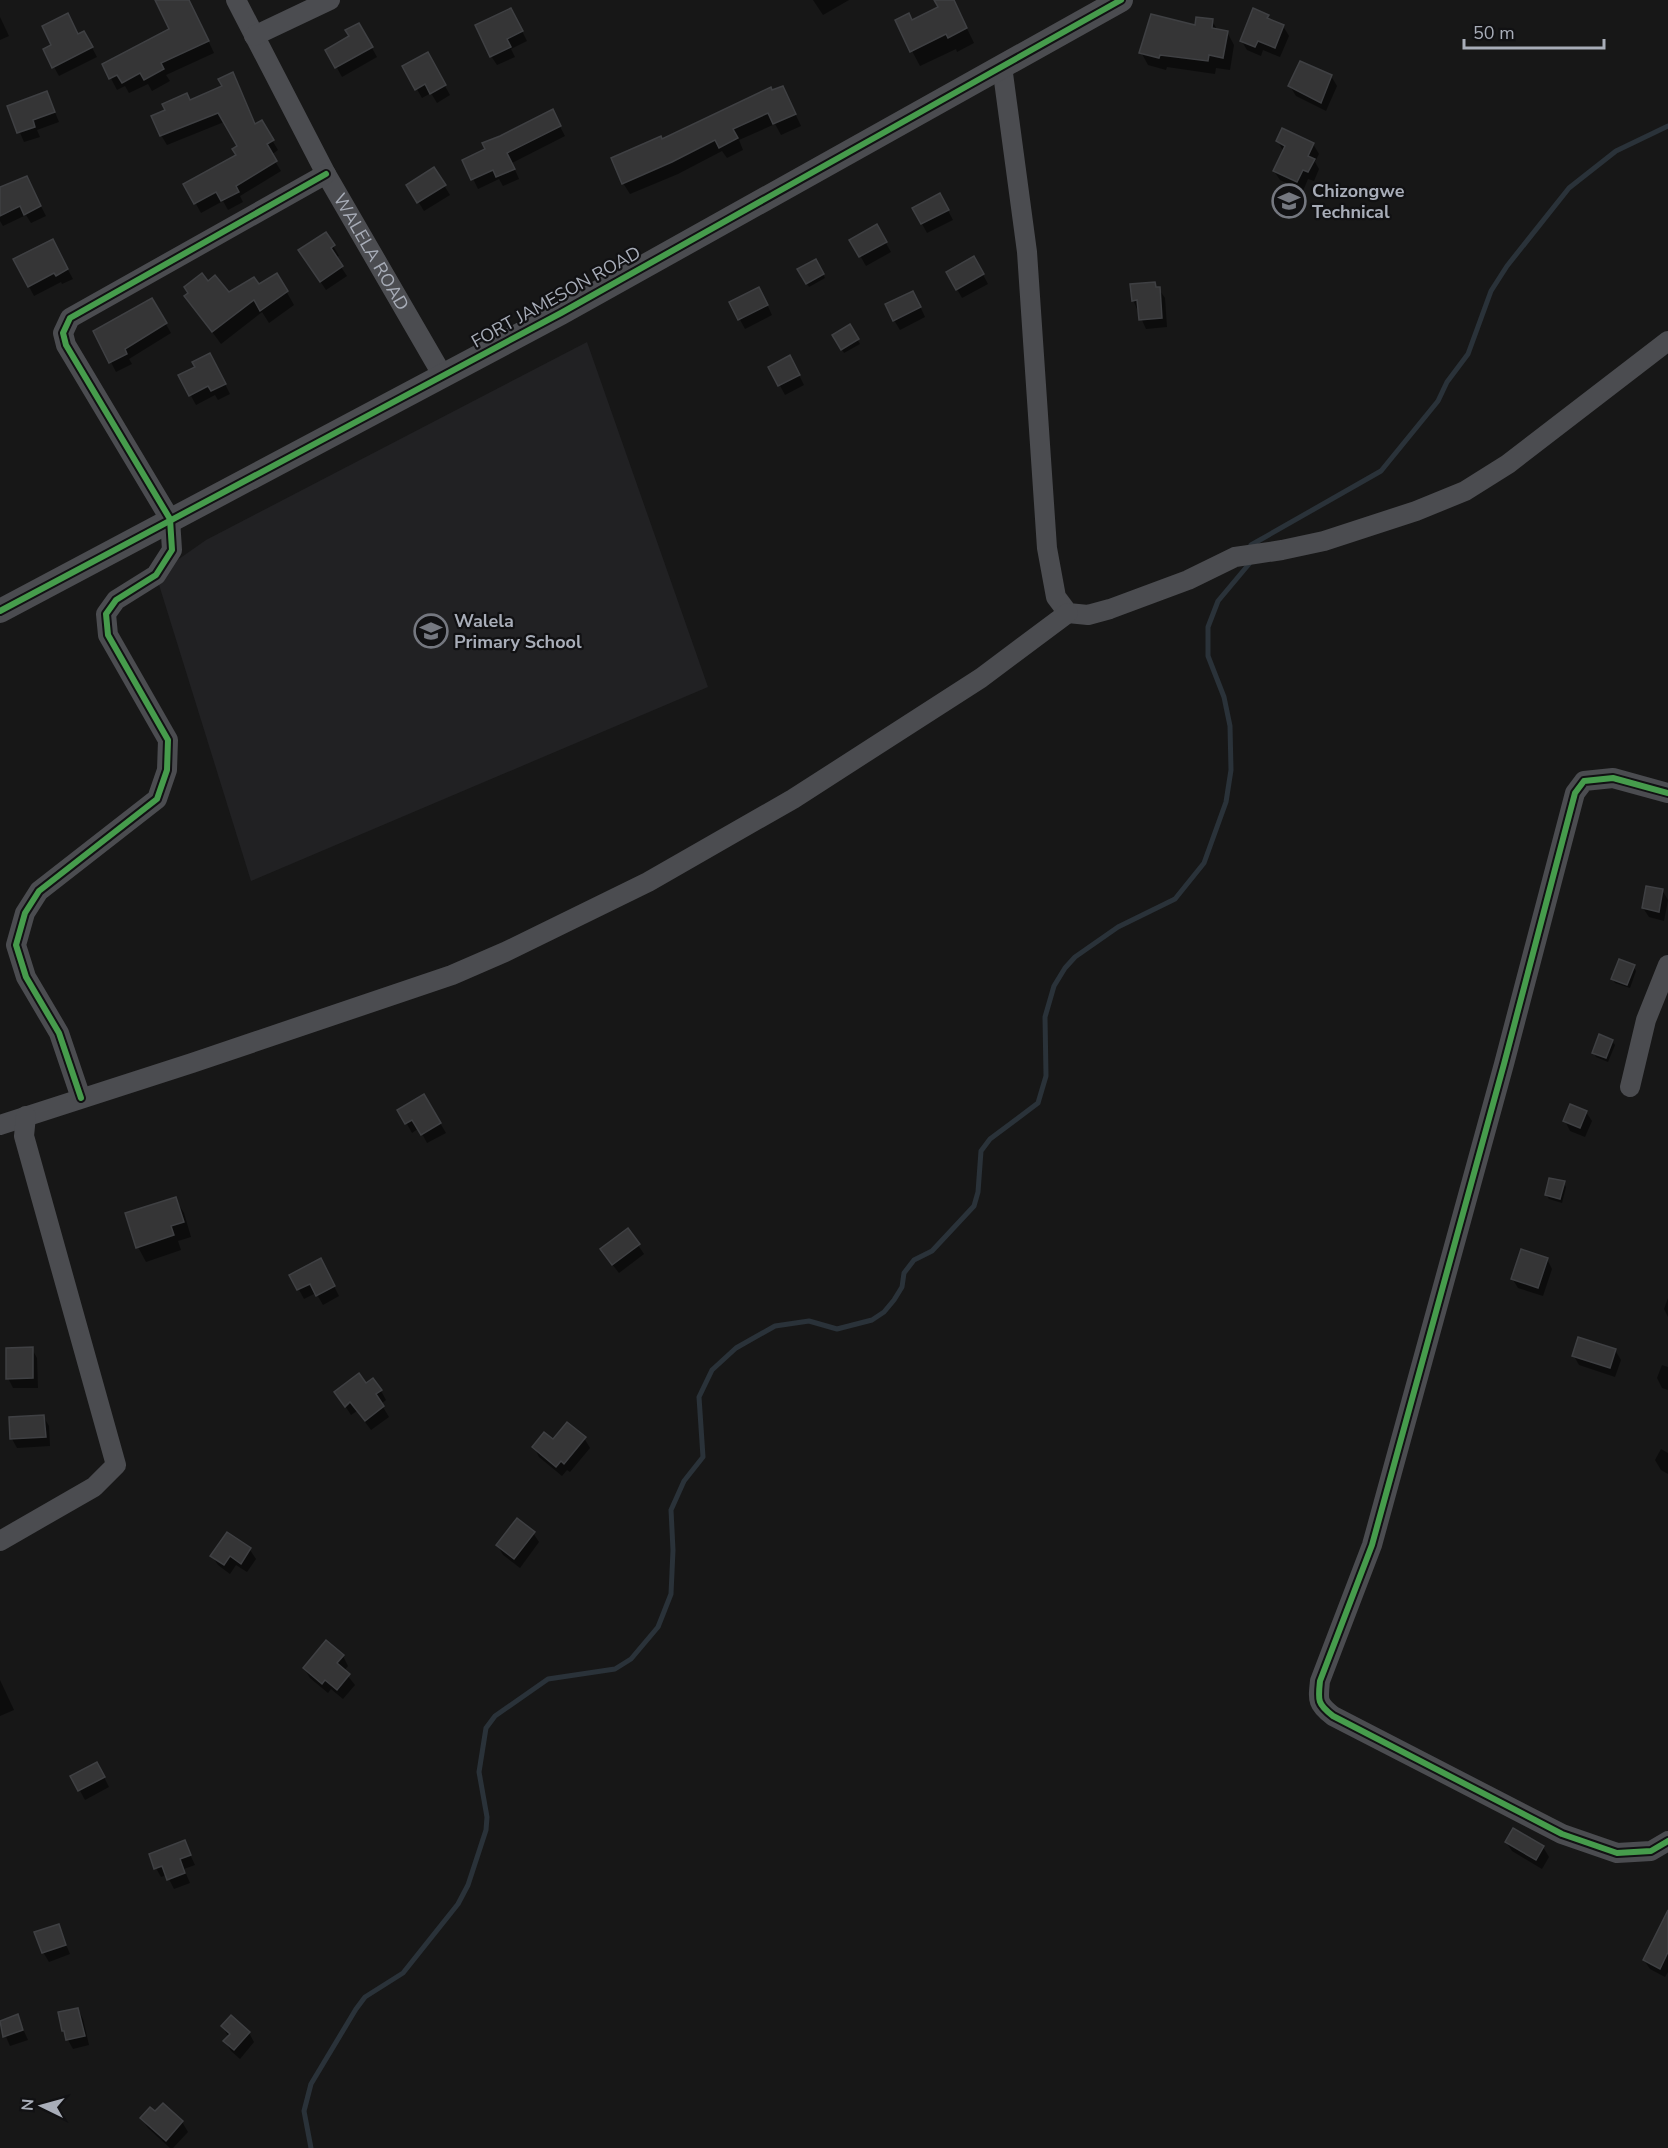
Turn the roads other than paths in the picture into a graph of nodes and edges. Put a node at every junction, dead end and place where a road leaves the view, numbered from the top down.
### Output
1 (236, 0) edge
2 (330, 0) edge
3 (1121, 0) edge
4 (254, 36) junction
5 (1002, 66) junction
6 (326, 174) junction
7 (1668, 341) edge
8 (443, 376) junction
9 (170, 519) junction
10 (0, 610) edge
11 (1068, 613) junction
12 (1668, 793) edge
13 (1668, 964) edge
14 (1630, 1087) dead end
15 (81, 1098) junction
16 (26, 1116) junction
17 (0, 1125) edge
18 (0, 1541) edge
19 (1668, 1841) edge

1 - 4 street, WALELA ROAD
2 - 4 street
3 - 5 street, FORT JAMESON ROAD
4 - 6 street, WALELA ROAD
5 - 8 street, FORT JAMESON ROAD
5 - 11 street
6 - 8 street, WALELA ROAD
6 - 9 street
7 - 11 street
8 - 9 street, FORT JAMESON ROAD
9 - 10 street, FORT JAMESON ROAD
9 - 15 street
11 - 15 street
12 - 19 street
13 - 14 street
15 - 16 street
16 - 17 street
16 - 18 street

